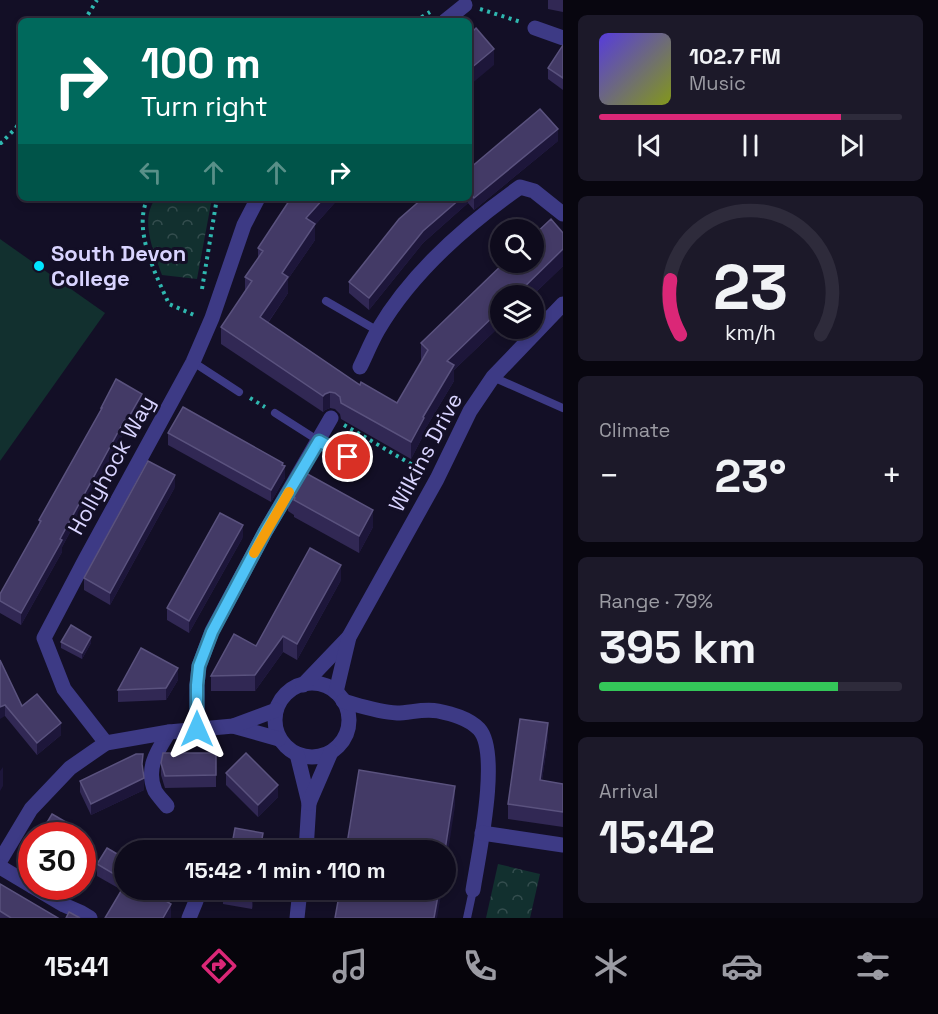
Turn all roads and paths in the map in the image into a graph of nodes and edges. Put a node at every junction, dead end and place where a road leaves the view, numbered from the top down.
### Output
1 (97, 0) edge
2 (465, 5) dead end
3 (86, 18) edge
4 (449, 18) edge
5 (536, 28) dead end
6 (563, 38) edge
7 (18, 124) edge
8 (0, 142) edge
9 (146, 201) edge
10 (216, 201) edge
11 (256, 201) edge
12 (563, 214) edge
13 (202, 298) dead end
14 (326, 301) dead end
15 (563, 304) edge
16 (212, 318) junction
17 (378, 330) junction
18 (193, 362) junction
19 (360, 368) dead end
20 (494, 377) junction
21 (239, 392) joint
22 (563, 408) edge
23 (275, 413) joint
24 (331, 418) joint
25 (319, 441) junction
26 (363, 465) dead end
27 (437, 479) junction
28 (349, 637) junction
29 (303, 685) junction
30 (339, 696) junction
31 (276, 710) junction
32 (376, 711) junction
33 (233, 726) junction
34 (197, 729) junction
35 (169, 732) junction
36 (347, 733) junction
37 (279, 739) junction
38 (106, 743) junction
39 (331, 752) junction
40 (297, 754) junction
41 (309, 803) junction
42 (167, 806) dead end
43 (482, 833) junction
44 (307, 840) edge
45 (563, 845) edge
46 (0, 861) edge
47 (0, 867) edge
48 (18, 878) edge
49 (473, 890) joint
50 (56, 900) edge
51 (299, 900) edge
52 (196, 901) dead end
53 (73, 914) edge
54 (90, 918) edge
55 (189, 918) edge
56 (297, 918) edge
57 (467, 918) edge

1 - 3 path
2 - 4 street
5 - 6 street
7 - 8 path
9 - 16 path
10 - 13 path
11 - 16 street, Hollyhock Way
12 - 17 street
14 - 17 lane
15 - 20 street, Wilkins Drive
16 - 18 street, Hollyhock Way
17 - 19 street
18 - 21 lane
18 - 38 street, Hollyhock Way
20 - 22 lane
20 - 27 street, Wilkins Drive
21 - 23 path
23 - 25 lane
24 - 25 street
24 - 27 path
25 - 26 lane
25 - 34 street
27 - 28 street, Wilkins Drive
28 - 29 street, Wilkins Drive
28 - 30 street, Wilkins Drive
29 - 30 street
29 - 31 street, Wilkins Drive
30 - 32 street
30 - 36 street, Wilkins Drive
31 - 33 street
31 - 37 street
32 - 36 street
32 - 43 street
33 - 34 street
33 - 37 street
34 - 35 street
35 - 38 street
35 - 42 street
36 - 39 street
37 - 40 street
38 - 46 street
39 - 40 street
39 - 41 street
40 - 41 street
41 - 44 street
43 - 45 street
43 - 49 street
47 - 48 street
49 - 57 lane
50 - 53 street
51 - 56 street
52 - 55 street
53 - 54 street

